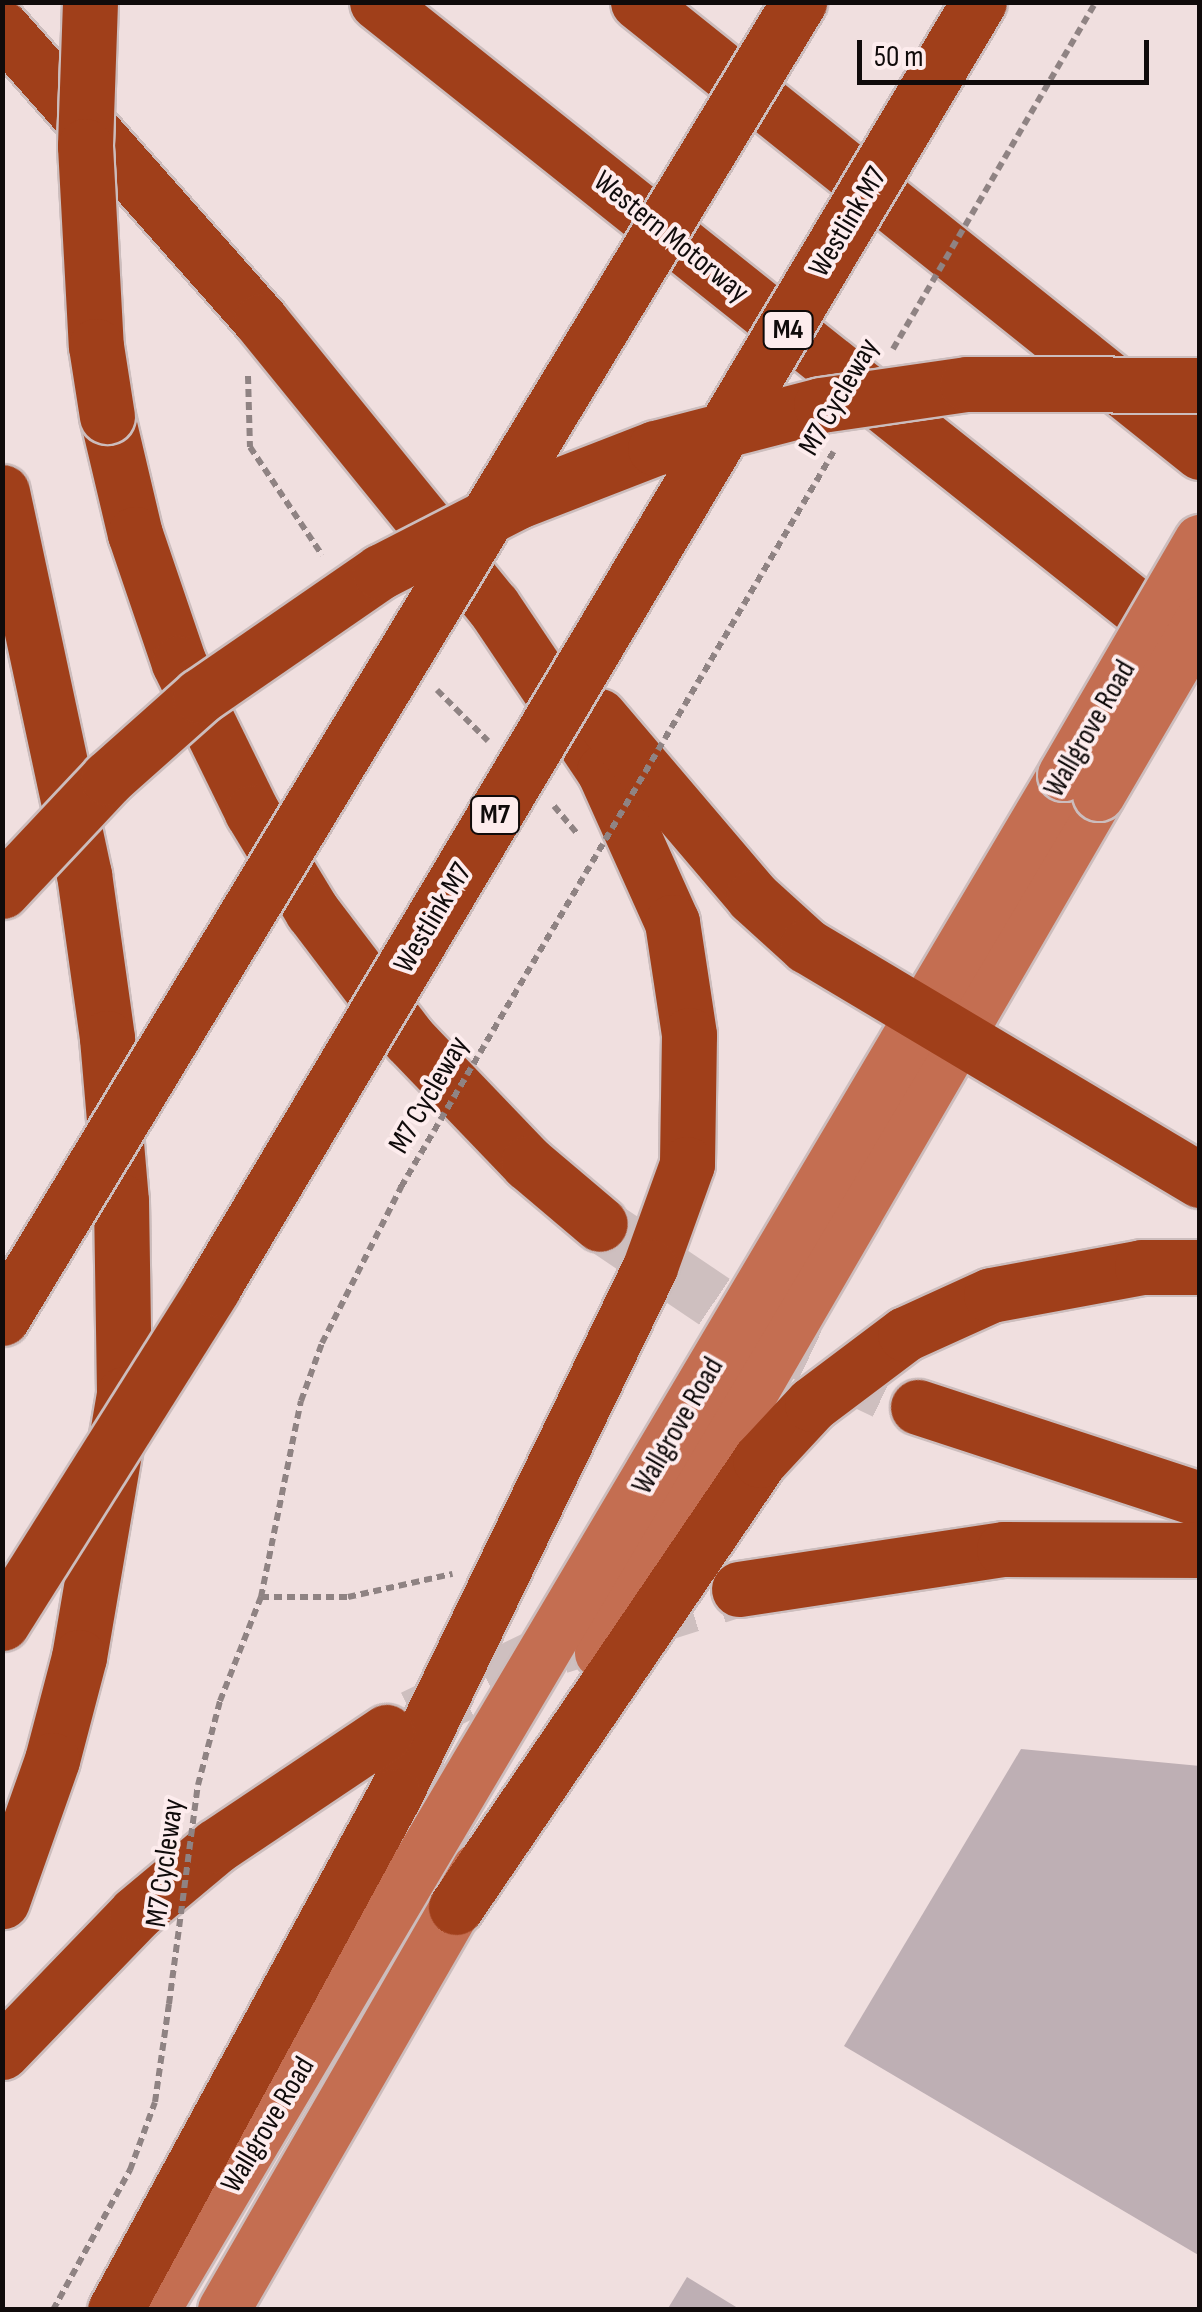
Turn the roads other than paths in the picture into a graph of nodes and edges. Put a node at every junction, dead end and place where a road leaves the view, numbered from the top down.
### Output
1 (90, 2) edge
2 (378, 2) edge
3 (638, 2) edge
4 (798, 2) edge
5 (979, 2) edge
6 (2, 28) edge
7 (1200, 384) edge
8 (1200, 452) edge
9 (2, 492) edge
10 (1200, 541) edge
11 (493, 606) junction
12 (1200, 622) edge
13 (1200, 657) edge
14 (1082, 785) junction
15 (2, 892) edge
16 (936, 1028) junction
17 (1200, 1180) edge
18 (600, 1224) tunnel mouth
19 (1200, 1267) edge
20 (2, 1318) edge
21 (918, 1407) tunnel mouth
22 (1200, 1499) edge
23 (1200, 1550) edge
24 (740, 1589) tunnel mouth
25 (2, 1623) edge
26 (386, 1732) tunnel mouth
27 (2, 1901) edge
28 (456, 1907) junction
29 (2, 2052) edge
30 (116, 2310) edge
31 (154, 2310) edge
32 (224, 2310) edge

1 - 18 highway, bridge
2 - 13 highway, Western Motorway / M4
3 - 8 highway
4 - 20 highway, bridge
5 - 25 highway, Westlink M7 / M7, bridge
6 - 11 highway
7 - 15 highway, bridge
9 - 27 highway
10 - 14 main road, Wallgrove Road, bridge
11 - 16 highway
11 - 30 highway
12 - 14 main road, Wallgrove Road, bridge
14 - 16 main road, Wallgrove Road
16 - 17 highway
16 - 28 main road, Wallgrove Road
16 - 31 main road, Wallgrove Road
19 - 28 highway
21 - 22 highway
23 - 24 highway
26 - 29 highway
28 - 32 main road, Wallgrove Road

